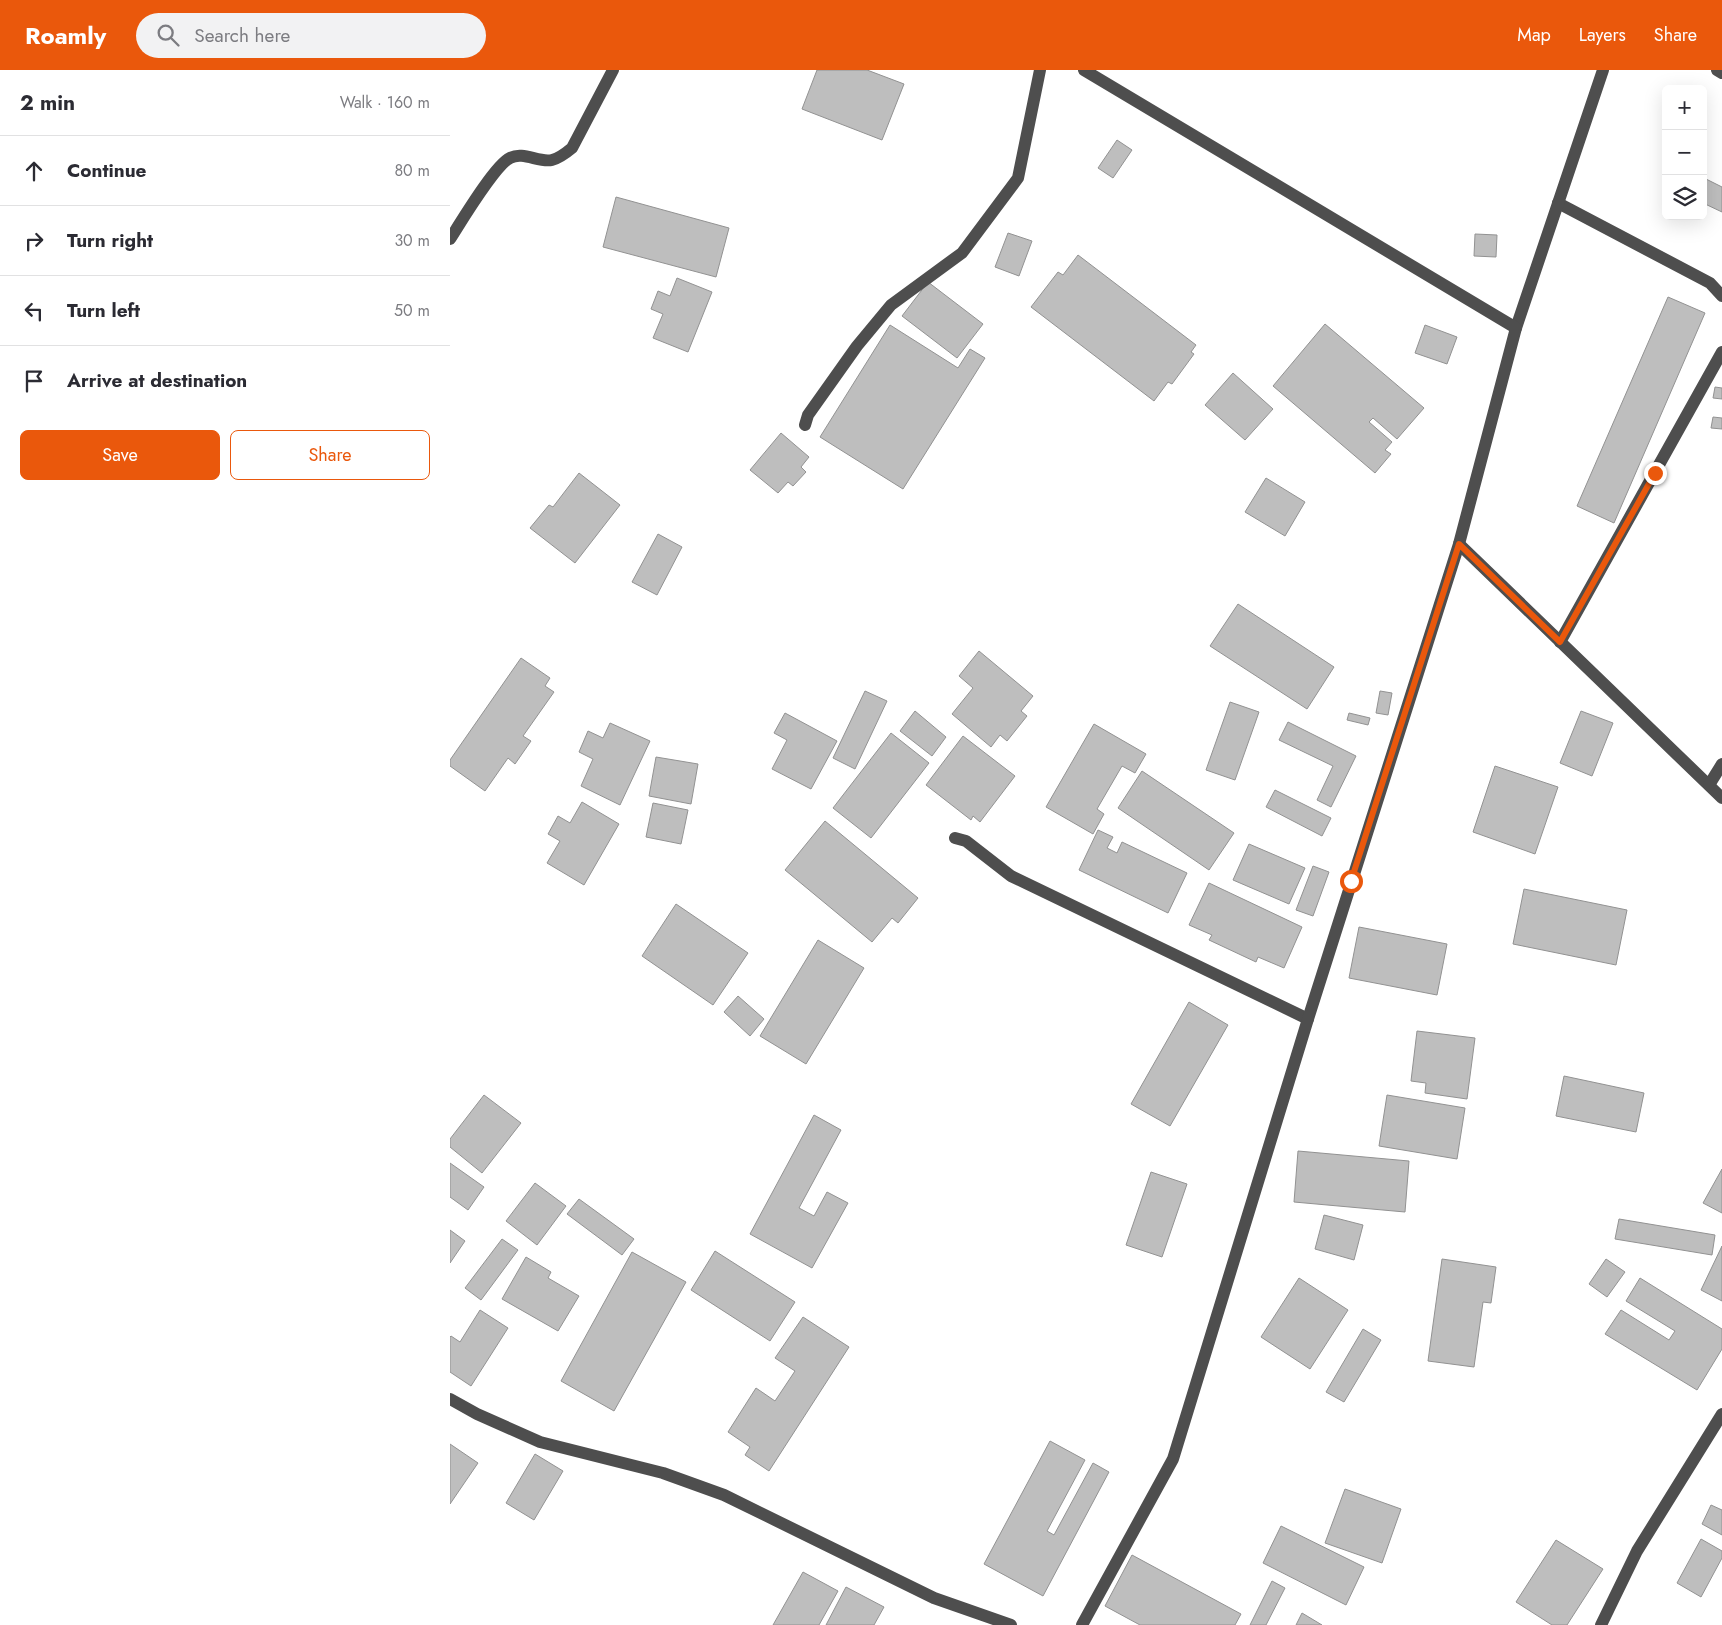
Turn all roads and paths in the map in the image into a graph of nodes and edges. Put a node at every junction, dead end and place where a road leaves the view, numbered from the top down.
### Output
1 (613, 70) edge
2 (1040, 70) edge
3 (1084, 70) edge
4 (1603, 70) edge
5 (1717, 70) edge
6 (1722, 73) edge
7 (1558, 203) junction
8 (450, 239) edge
9 (1722, 296) edge
10 (1516, 328) junction
11 (1722, 352) edge
12 (805, 425) dead end
13 (1459, 544) junction
14 (1560, 642) junction
15 (1722, 764) edge
16 (1709, 785) junction
17 (1722, 798) edge
18 (955, 838) dead end
19 (1308, 1019) junction
20 (450, 1398) edge
21 (1722, 1414) edge
22 (1011, 1625) edge
23 (1082, 1625) edge
24 (1601, 1625) edge

1 - 8 street
2 - 12 street
3 - 10 street
4 - 7 street
5 - 6 street
7 - 9 street
7 - 10 street
10 - 13 street
11 - 14 street
13 - 14 street
13 - 19 street
14 - 16 street
15 - 16 street
16 - 17 street
18 - 19 street
19 - 23 street
20 - 22 street
21 - 24 street

